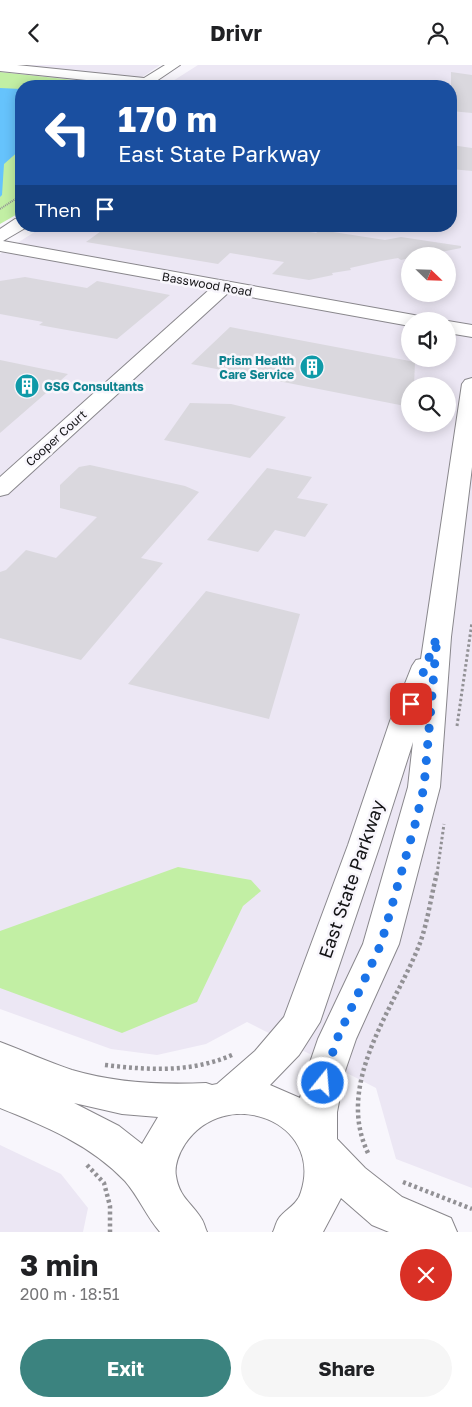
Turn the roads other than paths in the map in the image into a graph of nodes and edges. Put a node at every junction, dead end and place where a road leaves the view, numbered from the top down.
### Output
1 (174, 65) edge
2 (0, 67) edge
3 (109, 80) edge
4 (150, 80) edge
5 (15, 227) edge
6 (0, 237) edge
7 (0, 246) edge
8 (222, 288) junction
9 (401, 319) edge
10 (456, 328) edge
11 (472, 331) edge
12 (472, 384) edge
13 (0, 489) edge
14 (437, 637) junction
15 (0, 1059) edge
16 (0, 1091) edge
17 (222, 1098) junction
18 (319, 1145) junction
19 (157, 1207) edge
20 (186, 1232) edge
21 (294, 1232) edge
22 (436, 1232) edge

1 - 4 street
2 - 3 street
5 - 6 street
7 - 8 street, Basswood Road
8 - 9 street, Basswood Road
8 - 13 street, Cooper Court
10 - 11 street
12 - 14 street, East State Parkway
14 - 17 street, East State Parkway
14 - 18 street, East State Parkway
15 - 17 street
16 - 19 street
17 - 18 street
17 - 19 street
18 - 21 street, East State Parkway
18 - 22 street
19 - 20 street

